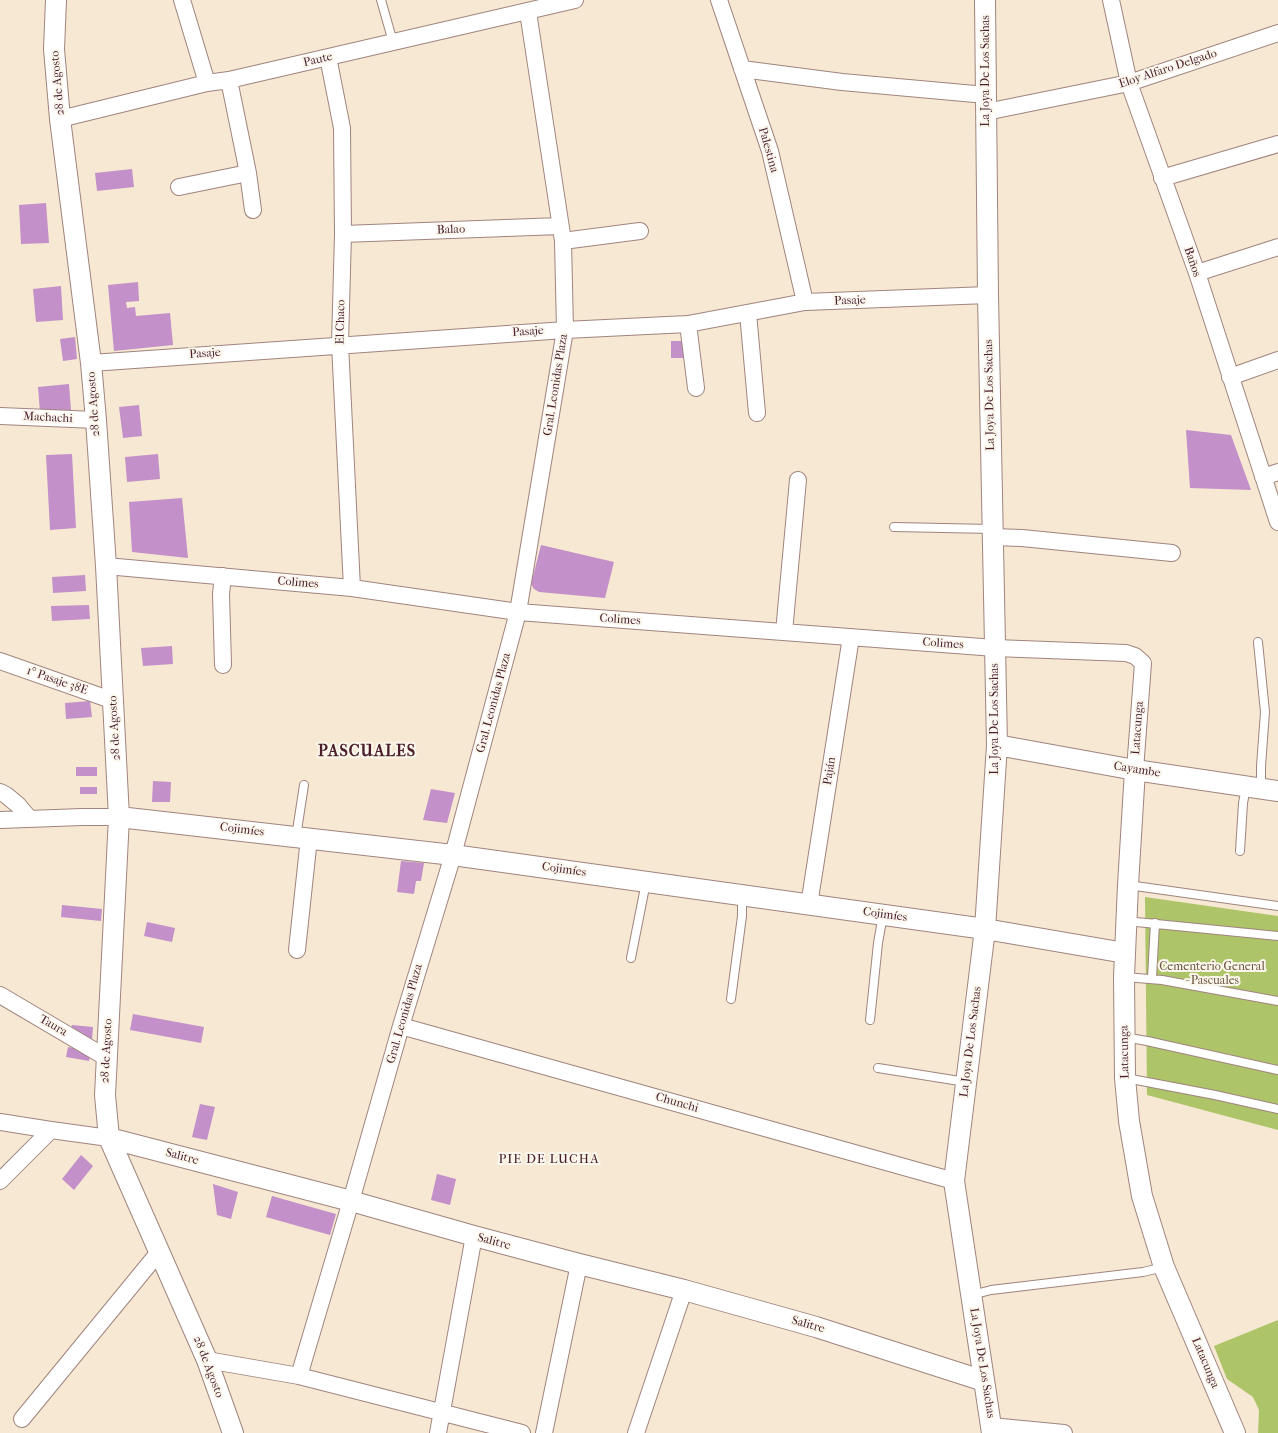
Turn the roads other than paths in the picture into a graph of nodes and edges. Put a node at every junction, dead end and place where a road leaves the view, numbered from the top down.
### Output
1 (56, 0) edge
2 (182, 0) edge
3 (381, 0) edge
4 (576, 0) edge
5 (719, 0) edge
6 (986, 0) edge
7 (1111, 0) edge
8 (528, 12) junction
9 (1278, 33) edge
10 (393, 42) junction
11 (328, 57) junction
12 (742, 69) junction
13 (229, 80) junction
14 (207, 82) junction
15 (1129, 83) junction
16 (986, 104) junction
17 (60, 119) junction
18 (1278, 144) edge
19 (248, 173) junction
20 (1162, 178) junction
21 (179, 187) dead end
22 (253, 210) dead end
23 (640, 230) dead end
24 (343, 234) junction
25 (561, 234) junction
26 (1278, 247) edge
27 (1197, 274) junction
28 (988, 295) junction
29 (805, 302) junction
30 (748, 313) junction
31 (688, 324) junction
32 (565, 330) junction
33 (340, 344) junction
34 (1278, 360) edge
35 (91, 363) junction
36 (1230, 376) junction
37 (696, 388) dead end
38 (757, 413) dead end
39 (0, 416) edge
40 (96, 420) junction
41 (1271, 475) edge
42 (798, 480) dead end
43 (1278, 522) edge
44 (894, 527) dead end
45 (992, 533) junction
46 (1172, 553) dead end
47 (106, 566) junction
48 (223, 576) junction
49 (352, 588) junction
50 (518, 612) junction
51 (784, 632) junction
52 (851, 637) junction
53 (1258, 642) dead end
54 (995, 648) junction
55 (1135, 656) joint
56 (0, 661) edge
57 (223, 665) dead end
58 (114, 701) junction
59 (997, 745) junction
60 (1135, 770) junction
61 (304, 785) dead end
62 (1262, 788) edge
63 (0, 792) edge
64 (119, 817) junction
65 (29, 818) junction
66 (0, 820) edge
67 (303, 837) junction
68 (1240, 851) dead end
69 (453, 855) junction
70 (646, 882) junction
71 (1128, 885) junction
72 (742, 896) junction
73 (809, 905) junction
74 (1278, 906) edge
75 (883, 915) junction
76 (1126, 921) junction
77 (1155, 923) junction
78 (985, 930) junction
79 (1278, 936) edge
80 (297, 950) dead end
81 (1125, 953) junction
82 (631, 958) dead end
83 (1124, 977) junction
84 (1152, 978) junction
85 (0, 995) edge
86 (731, 999) dead end
87 (1278, 1001) edge
88 (870, 1020) dead end
89 (401, 1026) junction
90 (1124, 1037) junction
91 (107, 1058) junction
92 (878, 1068) dead end
93 (1278, 1070) edge
94 (1125, 1078) junction
95 (966, 1082) junction
96 (1278, 1109) edge
97 (0, 1122) edge
98 (51, 1130) junction
99 (109, 1138) junction
100 (0, 1181) edge
101 (954, 1181) junction
102 (351, 1201) junction
103 (474, 1236) junction
104 (159, 1252) junction
105 (579, 1264) junction
106 (1164, 1267) junction
107 (684, 1290) junction
108 (971, 1295) junction
109 (207, 1360) junction
110 (299, 1376) junction
111 (984, 1381) junction
112 (442, 1413) junction
113 (22, 1419) dead end
114 (992, 1430) edge
115 (233, 1433) edge
116 (438, 1433) edge
117 (522, 1433) edge
118 (544, 1433) edge
119 (636, 1433) edge
120 (1064, 1433) edge
121 (1235, 1433) edge

1 - 17 street, 28 de Agosto
2 - 14 street
3 - 10 lane
4 - 8 street, Paute
5 - 12 street, Palestina
6 - 16 street, La Joya De Los Sachas
7 - 15 street, Baños
8 - 10 street, Paute
8 - 25 street, Gral. Leonidas Plaza
9 - 15 street, Eloy Alfaro Delgado
10 - 11 street, Paute
11 - 13 street, Paute
11 - 24 street, El Chaco
12 - 16 street, Eloy Alfaro Delgado
12 - 29 street, Palestina
13 - 14 street, Paute
13 - 19 street
14 - 17 street, Paute
15 - 16 street, Eloy Alfaro Delgado
15 - 20 street, Baños
16 - 28 street, La Joya De Los Sachas
17 - 35 street, 28 de Agosto
18 - 20 street
19 - 21 street
19 - 22 street
20 - 27 street, Baños
23 - 25 street, Balao
24 - 25 street, Balao
24 - 33 street, El Chaco
25 - 32 street, Gral. Leonidas Plaza
26 - 27 street
27 - 36 street, Baños
28 - 29 street, Pasaje
28 - 45 street, La Joya De Los Sachas
29 - 30 street, Pasaje
30 - 31 street, Pasaje
30 - 38 street
31 - 32 street, Pasaje
31 - 37 street
32 - 33 street, Pasaje
32 - 50 street, Gral. Leonidas Plaza
33 - 35 street, Pasaje
33 - 49 street, El Chaco
34 - 36 street
35 - 40 street, 28 de Agosto
36 - 41 street, Baños
39 - 40 street, Machachi
40 - 47 street, 28 de Agosto
41 - 43 street, Baños
42 - 51 street
44 - 45 lane
45 - 46 street
45 - 54 street, La Joya De Los Sachas
47 - 48 street, Colimes
47 - 58 street, 28 de Agosto
48 - 49 street, Colimes
48 - 57 street
49 - 50 street, Colimes
50 - 51 street, Colimes
50 - 69 street, Gral. Leonidas Plaza
51 - 52 street, Colimes
52 - 54 street, Colimes
52 - 73 street, Paján
53 - 62 lane
54 - 55 street, Colimes
54 - 59 street, La Joya De Los Sachas
55 - 60 street, Latacunga
56 - 58 street, 1° Pasaje 38E
58 - 64 street, 28 de Agosto
59 - 60 street, Cayambe
59 - 78 street, La Joya De Los Sachas
60 - 62 street, Cayambe
60 - 71 street, Latacunga
61 - 67 lane
62 - 68 lane
63 - 65 street
64 - 65 street, Cojimíes
64 - 67 street, Cojimíes
64 - 91 street, 28 de Agosto
65 - 66 street, Cojimíes
67 - 69 street, Cojimíes
67 - 80 street
69 - 70 street, Cojimíes
69 - 89 street, Gral. Leonidas Plaza
70 - 72 street, Cojimíes
70 - 82 lane
71 - 74 lane
71 - 76 street, Latacunga
72 - 73 street, Cojimíes
72 - 86 lane
73 - 75 street, Cojimíes
75 - 78 street, Cojimíes
75 - 88 lane
76 - 77 lane
76 - 81 street, Latacunga
77 - 79 lane
77 - 84 lane
78 - 81 street, Cojimíes
78 - 95 street, La Joya De Los Sachas
81 - 83 street, Latacunga
83 - 84 lane
83 - 90 street, Latacunga
84 - 87 lane
85 - 91 street, Taura
89 - 101 street, Chunchi
89 - 102 street, Gral. Leonidas Plaza
90 - 93 lane
90 - 94 street, Latacunga
91 - 99 street, 28 de Agosto
92 - 95 lane
94 - 96 lane
94 - 106 street, Latacunga
95 - 101 street, La Joya De Los Sachas
97 - 98 street, Salitre
98 - 99 street, Salitre
98 - 100 street
99 - 102 street, Salitre
99 - 104 street, 28 de Agosto
101 - 108 street, La Joya De Los Sachas
102 - 103 street, Salitre
102 - 110 street, Gral. Leonidas Plaza
103 - 105 street, Salitre
103 - 112 street
104 - 109 street, 28 de Agosto
104 - 113 street
105 - 107 street, Salitre
105 - 118 street
106 - 108 lane
106 - 121 street, Latacunga
107 - 111 street, Salitre
107 - 119 street
108 - 111 street, La Joya De Los Sachas
109 - 110 street
109 - 115 street, 28 de Agosto
110 - 112 street
111 - 114 street, La Joya De Los Sachas
112 - 116 street
112 - 117 street
114 - 120 street

